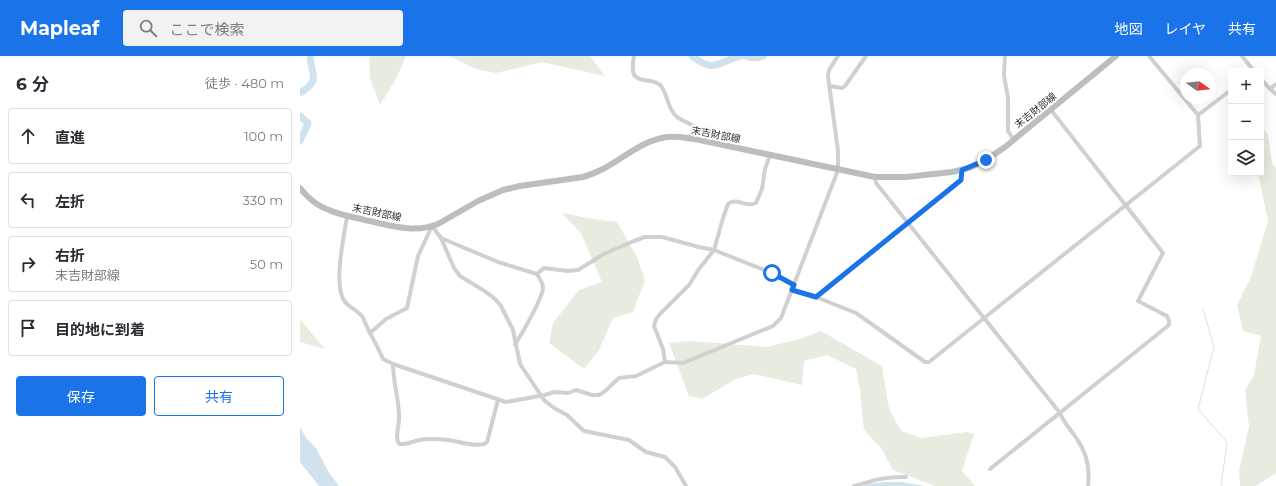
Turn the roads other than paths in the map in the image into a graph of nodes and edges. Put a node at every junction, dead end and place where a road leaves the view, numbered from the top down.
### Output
1 (634, 56) edge
2 (838, 56) edge
3 (866, 56) edge
4 (1005, 56) edge
5 (1116, 56) edge
6 (1149, 56) edge
7 (1242, 56) edge
8 (1252, 68) edge
9 (1264, 82) edge
10 (1276, 84) edge
11 (830, 86) junction
12 (1270, 89) junction
13 (1228, 92) edge
14 (1276, 94) edge
15 (1050, 110) junction
16 (1198, 115) junction
17 (688, 138) junction
18 (1014, 140) junction
19 (770, 155) junction
20 (838, 170) junction
21 (962, 170) junction
22 (875, 177) junction
23 (300, 188) edge
24 (1126, 205) junction
25 (347, 216) junction
26 (908, 222) junction
27 (432, 226) junction
28 (441, 238) junction
29 (714, 250) junction
30 (536, 274) junction
31 (794, 285) junction
32 (792, 290) junction
33 (816, 297) junction
34 (984, 318) junction
35 (370, 333) junction
36 (515, 344) junction
37 (665, 362) junction
38 (393, 364) junction
39 (542, 396) junction
40 (498, 400) junction
41 (1060, 412) junction
42 (990, 469) dead end
43 (906, 477) dead end
44 (686, 486) edge
45 (854, 486) edge
46 (1088, 486) edge

1 - 17 street
2 - 11 street
3 - 11 street
4 - 18 street
5 - 15 main road, 末吉財部線
6 - 16 street
7 - 8 street
9 - 12 street
10 - 12 street
11 - 20 street
12 - 14 street
13 - 16 street
15 - 18 main road, 末吉財部線
15 - 24 street
16 - 24 street
17 - 19 main road, 末吉財部線
17 - 27 main road, 末吉財部線
18 - 21 main road, 末吉財部線
19 - 20 main road, 末吉財部線
19 - 29 street
20 - 22 main road, 末吉財部線
20 - 31 street
21 - 22 main road, 末吉財部線
21 - 26 street
22 - 26 street
23 - 25 main road, 末吉財部線
24 - 34 street
24 - 41 street
25 - 27 main road, 末吉財部線
25 - 35 street
26 - 33 street
26 - 34 street
27 - 28 street
27 - 35 street
28 - 30 street
28 - 36 street
29 - 30 street
29 - 31 street
29 - 37 street
30 - 36 street
31 - 32 street
32 - 33 street
32 - 37 street
33 - 34 street
34 - 41 street
35 - 38 street
36 - 39 street
37 - 39 street
38 - 40 street
38 - 40 street
39 - 40 street
39 - 44 street
41 - 42 street
41 - 46 street
43 - 45 street

